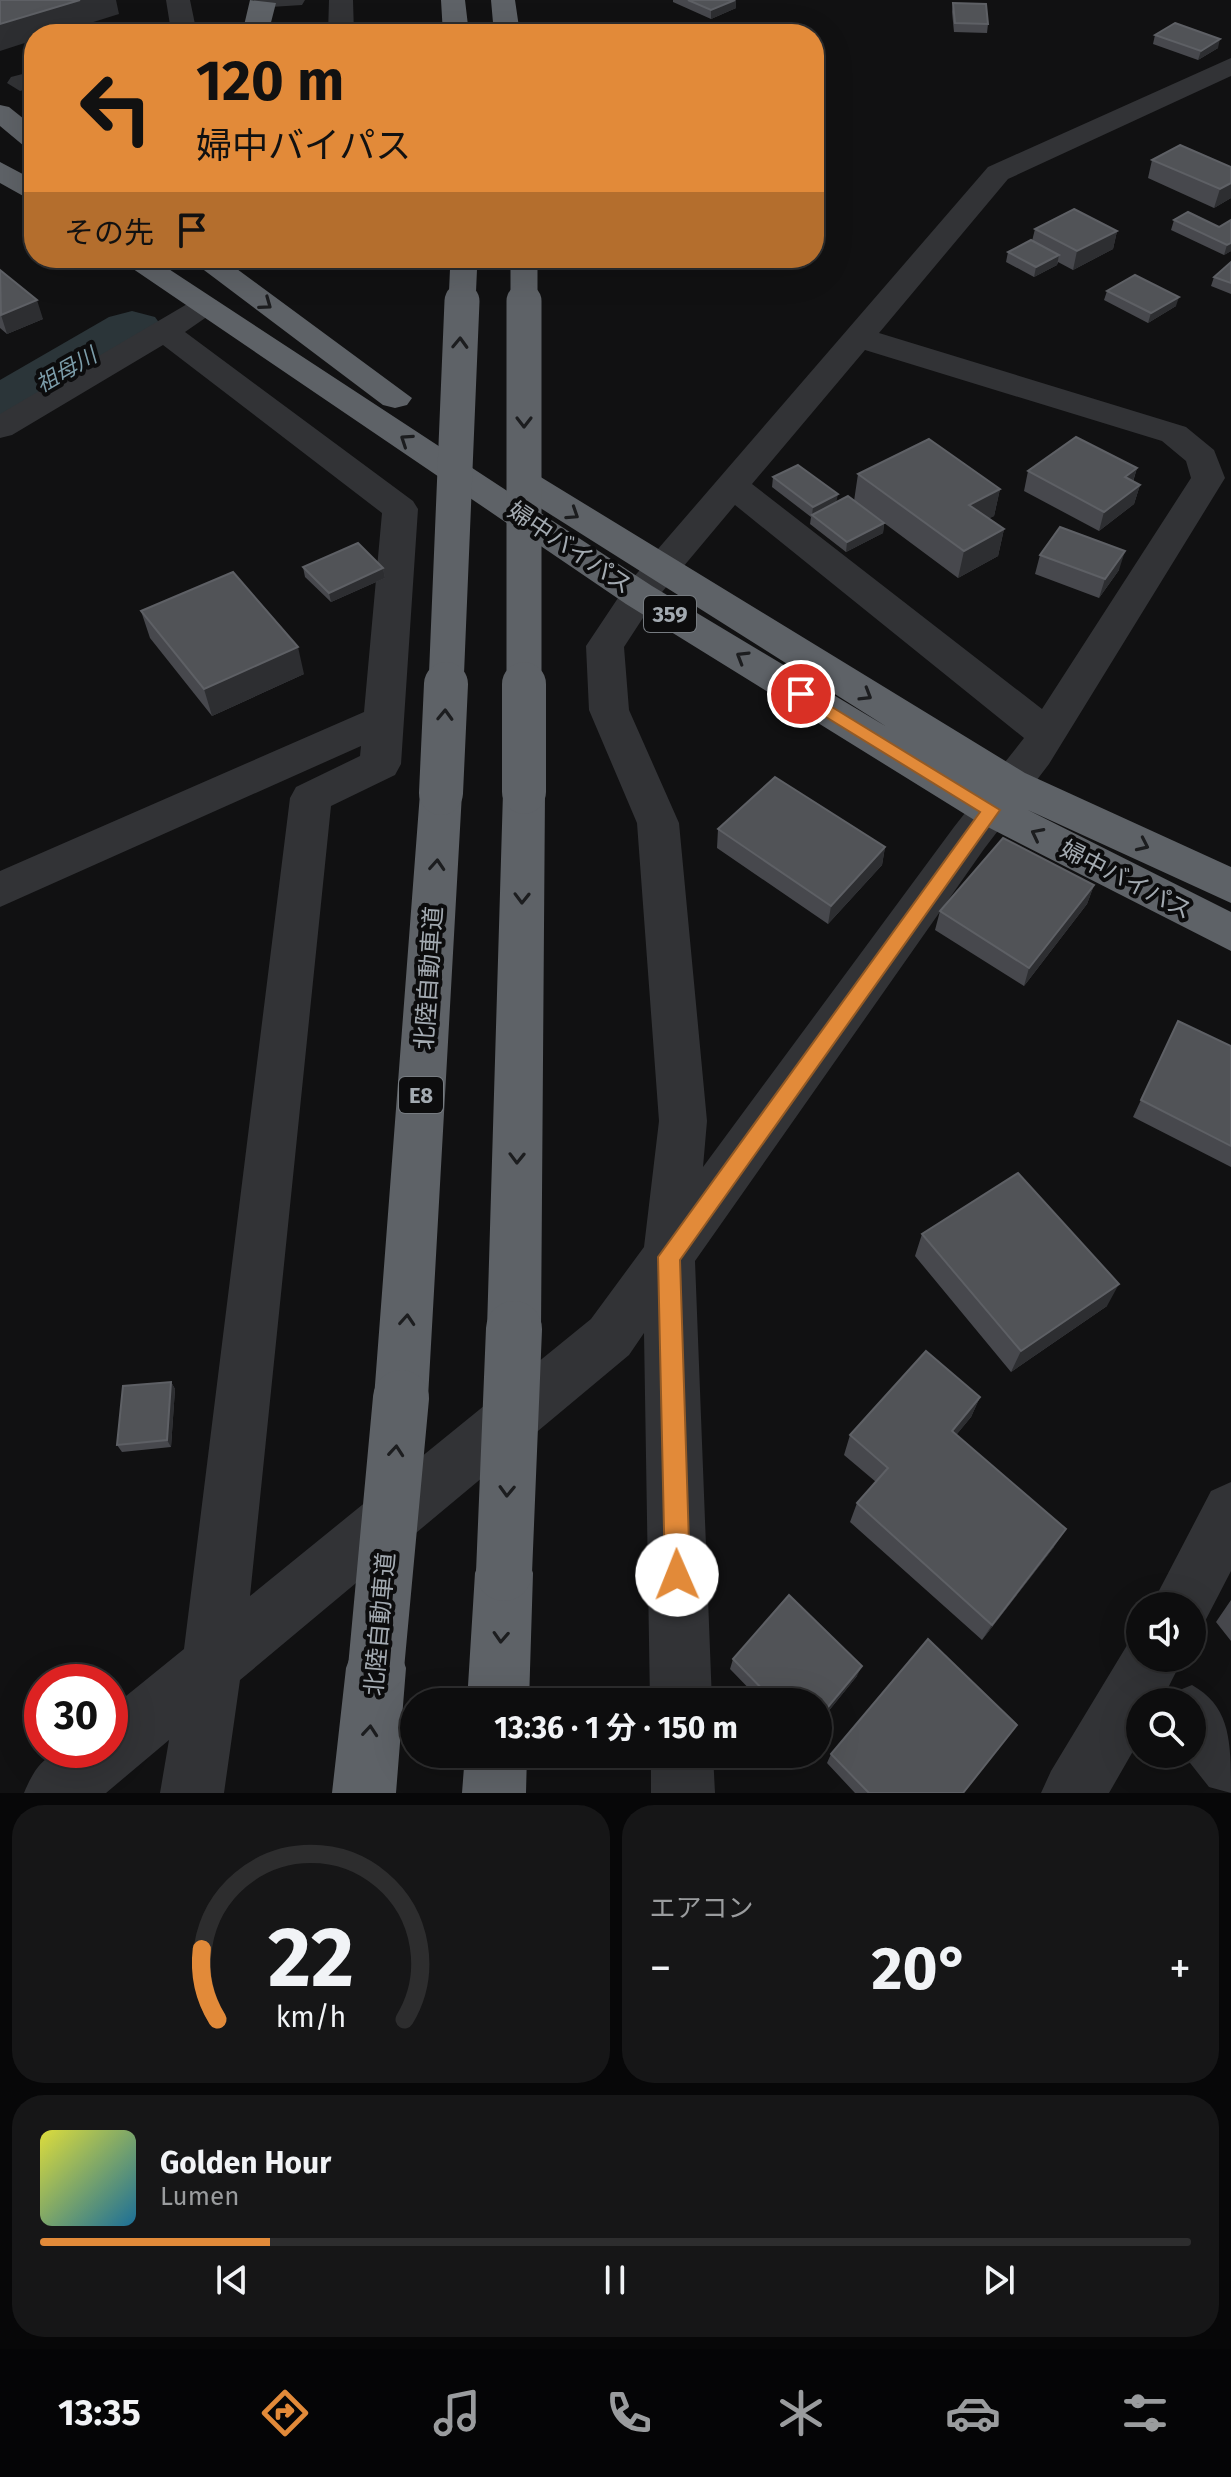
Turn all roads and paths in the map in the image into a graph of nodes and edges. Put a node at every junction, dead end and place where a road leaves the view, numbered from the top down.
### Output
1 (178, 0) edge
2 (293, 0) edge
3 (341, 0) edge
4 (453, 0) edge
5 (503, 0) edge
6 (263, 2) edge
7 (182, 24) edge
8 (258, 24) edge
9 (341, 24) edge
10 (455, 24) edge
11 (506, 24) edge
12 (1231, 66) edge
13 (20, 131) edge
14 (0, 158) edge
15 (0, 170) edge
16 (24, 186) edge
17 (147, 268) edge
18 (225, 268) edge
19 (464, 268) edge
20 (524, 268) edge
21 (205, 307) junction
22 (164, 331) junction
23 (857, 337) junction
24 (0, 428) edge
25 (731, 485) junction
26 (650, 583) junction
27 (383, 720) junction
28 (1048, 735) junction
29 (1001, 797) junction
30 (1231, 886) edge
31 (0, 890) edge
32 (1231, 933) edge
33 (669, 1257) junction
34 (1231, 1511) edge
35 (1188, 1592) edge
36 (212, 1667) junction
37 (1162, 1674) edge
38 (499, 1688) edge
39 (681, 1688) edge
40 (1206, 1734) edge
41 (128, 1735) edge
42 (1231, 1765) edge
43 (87, 1768) edge
44 (495, 1768) edge
45 (682, 1768) edge
46 (56, 1793) edge
47 (192, 1793) edge
48 (364, 1793) edge
49 (494, 1793) edge
50 (683, 1793) edge
51 (1073, 1793) edge

1 - 7 street
2 - 6 street
3 - 9 street
4 - 10 highway
5 - 11 highway
6 - 8 highway
12 - 23 street
13 - 14 highway
15 - 16 highway
17 - 21 highway, 婦中バイパス / 359
18 -> 26 highway, 婦中バイパス / 359
48 -> 19 highway, 北陸自動車道 / E8, bridge
20 -> 38 highway, bridge
21 - 22 street
26 -> 21 highway, 婦中バイパス / 359
22 - 24 street
22 - 27 street
23 - 25 street
23 - 28 street
25 - 26 street
25 - 28 street
26 - 29 highway, 婦中バイパス / 359
26 - 33 street
27 - 31 street
27 - 36 street
28 - 29 street
29 -> 30 highway, 婦中バイパス / 359
32 -> 29 highway, 婦中バイパス / 359
29 - 33 street
33 - 36 street
33 - 39 street
34 - 35 street
36 - 41 street
36 - 47 street
37 - 51 street
40 - 42 street
43 - 46 street
44 - 49 highway
45 - 50 street

